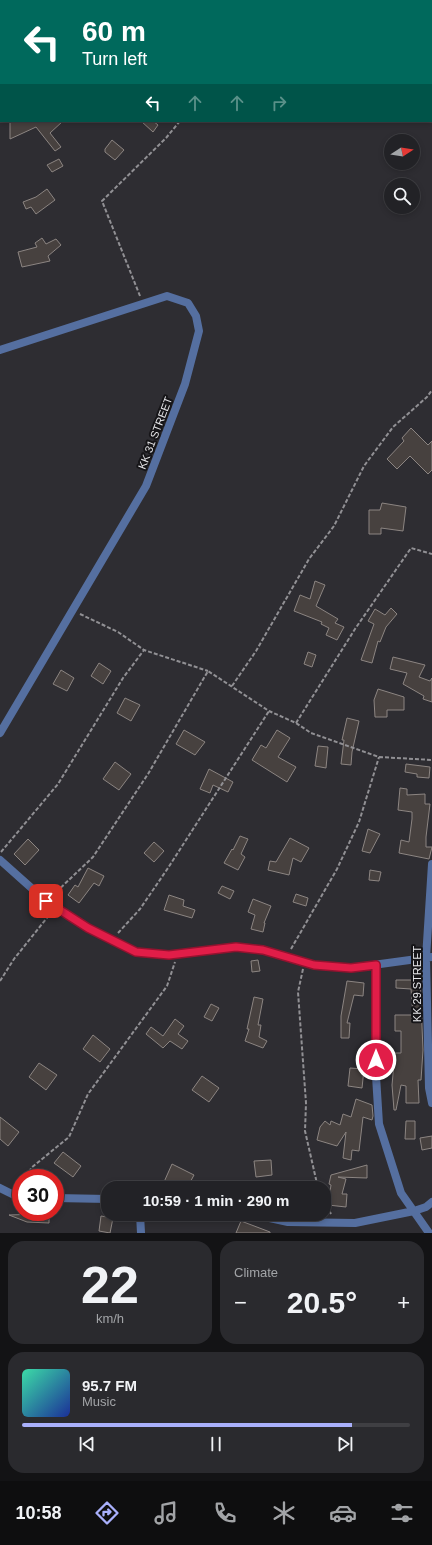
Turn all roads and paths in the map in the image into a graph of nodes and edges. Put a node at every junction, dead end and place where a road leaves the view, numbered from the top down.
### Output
1 (179, 122) edge
2 (143, 304) junction
3 (0, 350) edge
4 (432, 390) edge
5 (432, 554) edge
6 (73, 611) junction
7 (144, 650) junction
8 (208, 671) junction
9 (232, 686) junction
10 (269, 711) junction
11 (296, 723) junction
12 (0, 733) edge
13 (378, 757) junction
14 (432, 760) edge
15 (0, 852) edge
16 (0, 860) edge
17 (432, 864) edge
18 (46, 901) junction
19 (56, 907) junction
20 (112, 940) junction
21 (178, 954) junction
22 (286, 957) junction
23 (429, 958) edge
24 (304, 962) junction
25 (376, 965) junction
26 (0, 981) edge
27 (432, 1103) edge
28 (31, 1169) edge
29 (316, 1181) edge
30 (0, 1188) edge
31 (12, 1194) edge
32 (64, 1198) edge
33 (101, 1199) edge
34 (432, 1202) edge
35 (414, 1211) junction
36 (140, 1221) edge
37 (283, 1221) edge
38 (141, 1233) edge
39 (429, 1233) edge

1 - 2 path
2 - 3 street, KK 31 STREET
2 - 6 street, KK 31 STREET
4 - 9 path
5 - 11 path
6 - 7 path
6 - 12 street, KK 31 STREET
7 - 8 path
7 - 15 path
8 - 9 path
8 - 18 path
9 - 10 path
10 - 11 path
10 - 20 path
11 - 13 path
13 - 14 path
13 - 22 path
16 - 18 street
17 - 23 street, KK 29 STREET
18 - 19 street
19 - 20 street
19 - 26 path
20 - 21 street
21 - 22 street
21 - 28 path
22 - 24 street
23 - 25 street
23 - 27 street, KK 29 STREET
24 - 25 street
24 - 29 path
25 - 35 street
30 - 31 street
32 - 33 street
34 - 35 street
35 - 37 street
35 - 39 street
36 - 38 street

